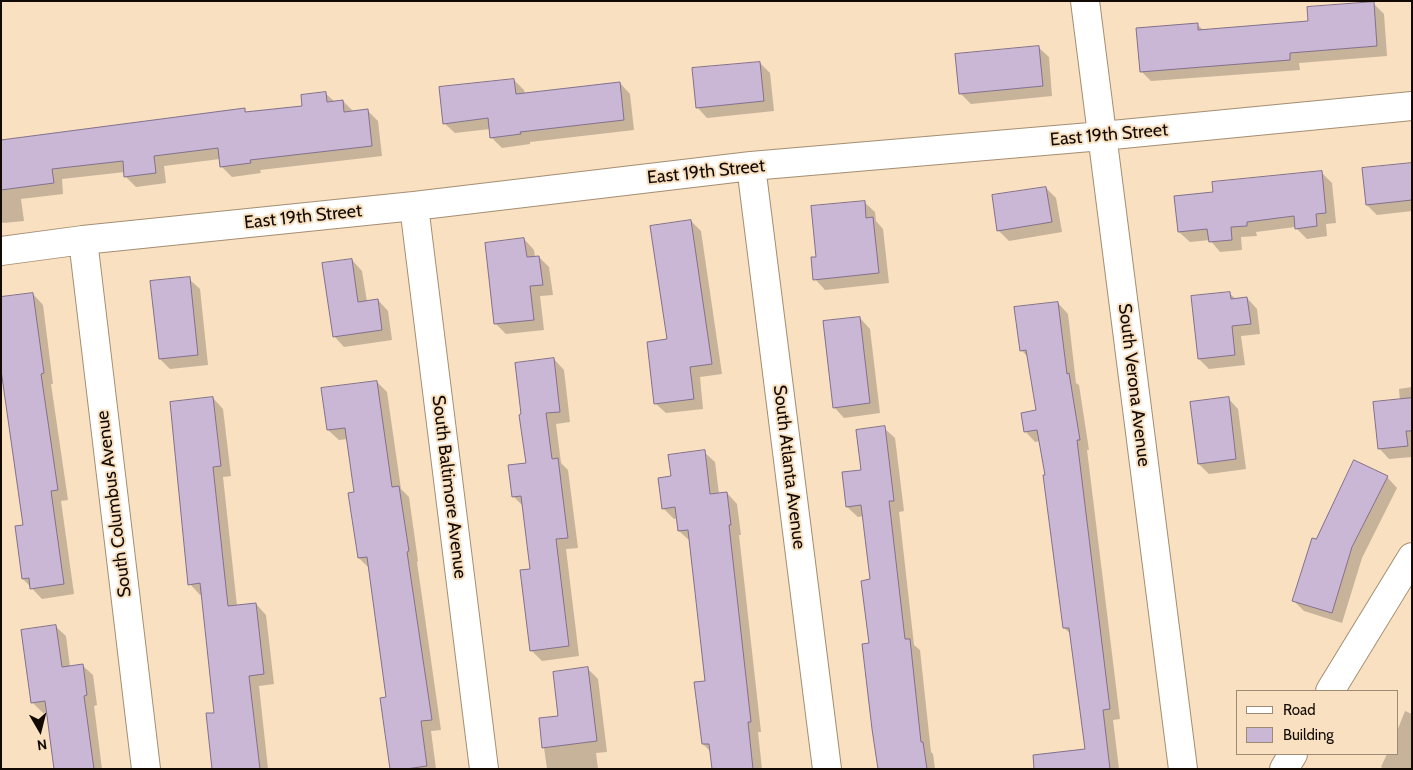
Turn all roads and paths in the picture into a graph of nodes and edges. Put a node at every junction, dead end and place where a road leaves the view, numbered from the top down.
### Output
1 (1085, 1) edge
2 (1412, 106) edge
3 (1102, 136) junction
4 (751, 166) junction
5 (414, 206) junction
6 (83, 240) junction
7 (1, 251) edge
8 (1412, 557) edge
9 (1331, 690) edge
10 (1292, 755) edge
11 (146, 769) edge
12 (484, 769) edge
13 (827, 769) edge
14 (1183, 769) edge
15 (1284, 769) edge

1 - 3 street, South Verona Avenue
2 - 3 street, East 19th Street
3 - 4 street, East 19th Street
3 - 14 street, South Verona Avenue
4 - 5 street, East 19th Street
4 - 13 street, South Atlanta Avenue
5 - 6 street, East 19th Street
5 - 12 street, South Baltimore Avenue
6 - 7 street, East 19th Street
6 - 11 street, South Columbus Avenue
8 - 9 street
10 - 15 street

